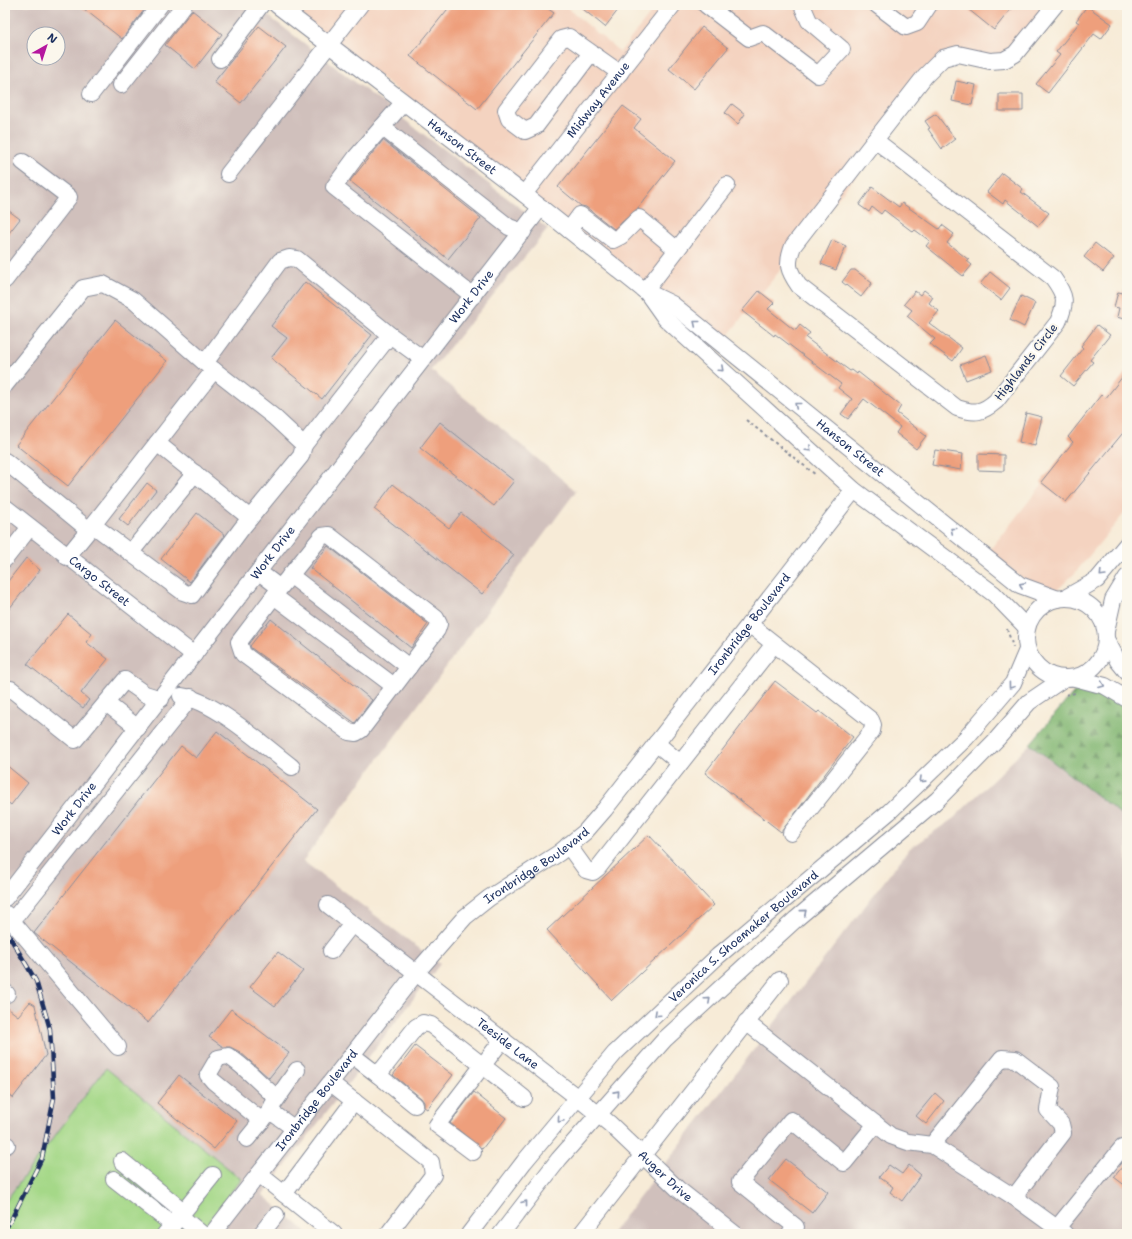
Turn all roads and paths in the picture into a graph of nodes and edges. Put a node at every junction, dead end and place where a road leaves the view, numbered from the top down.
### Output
1 (160, 5) edge
2 (184, 5) edge
3 (262, 5) edge
4 (277, 5) edge
5 (360, 5) edge
6 (673, 5) edge
7 (706, 5) edge
8 (802, 5) edge
9 (877, 5) edge
10 (929, 5) edge
11 (1055, 5) edge
12 (329, 45) junction
13 (591, 53) junction
14 (220, 59) dead end
15 (620, 74) junction
16 (121, 85) dead end
17 (91, 94) dead end
18 (403, 103) junction
19 (382, 127) junction
20 (875, 140) junction
21 (23, 162) dead end
22 (228, 174) dead end
23 (727, 185) dead end
24 (524, 194) junction
25 (541, 207) junction
26 (569, 230) junction
27 (523, 232) junction
28 (676, 248) junction
29 (5, 280) edge
30 (646, 291) junction
31 (473, 296) junction
32 (390, 335) junction
33 (423, 359) junction
34 (209, 366) junction
35 (5, 385) edge
36 (746, 420) dead end
37 (157, 443) junction
38 (304, 445) junction
39 (5, 461) edge
40 (195, 473) junction
41 (817, 476) dead end
42 (854, 490) junction
43 (5, 507) edge
44 (250, 518) junction
45 (30, 527) junction
46 (91, 527) junction
47 (1127, 544) edge
48 (131, 552) junction
49 (67, 557) junction
50 (5, 559) edge
51 (259, 572) junction
52 (290, 575) junction
53 (1127, 577) edge
54 (277, 592) junction
55 (1061, 598) junction
56 (749, 624) junction
57 (1006, 626) dead end
58 (1027, 628) junction
59 (1106, 635) junction
60 (774, 644) junction
61 (1020, 650) junction
62 (194, 655) junction
63 (409, 667) junction
64 (1127, 672) edge
65 (1073, 683) junction
66 (394, 686) junction
67 (11, 689) dead end
68 (1064, 695) dead end
69 (163, 696) junction
70 (191, 698) junction
71 (1127, 699) edge
72 (106, 703) junction
73 (138, 728) junction
74 (656, 743) junction
75 (680, 763) junction
76 (292, 767) dead end
77 (791, 833) dead end
78 (568, 845) junction
79 (5, 898) edge
80 (328, 905) dead end
81 (9, 917) edge
82 (352, 924) junction
83 (331, 951) dead end
84 (416, 973) junction
85 (780, 980) dead end
86 (746, 1022) junction
87 (502, 1039) junction
88 (118, 1047) dead end
89 (352, 1055) junction
90 (482, 1066) junction
91 (297, 1070) dead end
92 (378, 1076) junction
93 (330, 1083) junction
94 (524, 1098) dead end
95 (578, 1098) junction
96 (354, 1101) junction
97 (416, 1105) dead end
98 (270, 1110) junction
99 (598, 1114) junction
100 (876, 1124) junction
101 (294, 1129) junction
102 (247, 1139) dead end
103 (932, 1145) junction
104 (1122, 1148) dead end
105 (473, 1152) dead end
106 (643, 1155) junction
107 (122, 1161) dead end
108 (259, 1174) junction
109 (213, 1175) dead end
110 (114, 1179) dead end
111 (284, 1194) junction
112 (1014, 1197) junction
113 (276, 1215) dead end
114 (173, 1225) edge
115 (1061, 1231) edge
116 (202, 1234) edge
117 (212, 1234) edge
118 (261, 1234) edge
119 (334, 1234) edge
120 (388, 1234) edge
121 (469, 1234) edge
122 (501, 1234) edge
123 (581, 1234) edge
124 (735, 1234) edge
125 (790, 1234) edge

1 - 17 street
2 - 16 street
3 - 14 street
4 - 12 street, Hanson Street
5 - 12 street
6 - 15 street, Midway Avenue
7 - 8 street
9 - 10 street
11 - 20 street, Highlands Circle
12 - 18 street, Hanson Street
12 - 22 street
13 - 13 street
13 - 15 street
15 - 24 street, Midway Avenue
18 - 19 street
18 - 24 street, Hanson Street
19 - 27 street
19 - 31 street
20 - 20 street, Highlands Circle
21 - 29 street
23 - 28 street
24 - 25 street, Hanson Street
25 - 26 street, Hanson Street
25 - 27 street, Work Drive
26 - 28 street
26 - 30 street, Hanson Street
27 - 31 street, Work Drive
28 - 30 street
30 -> 42 street, Hanson Street
55 -> 30 street, Hanson Street
31 - 33 street, Work Drive
32 - 33 street
32 - 34 street
32 - 38 street
33 - 51 street, Work Drive
34 - 35 street
34 - 37 street
34 - 38 street
36 - 41 path
37 - 40 street
37 - 46 street
38 - 44 street
39 - 46 street
40 - 44 street
40 - 48 street
42 - 56 street, Ironbridge Boulevard
42 - 58 street, Hanson Street
43 - 45 street, Cargo Street
44 - 48 street
45 - 49 street, Cargo Street
45 - 50 street
46 - 48 street
46 - 49 street
47 -> 55 street
49 - 62 street, Cargo Street
51 - 54 street
51 - 62 street, Work Drive
52 - 54 street
52 - 63 street
52 - 63 street
53 - 59 street
54 - 66 street
54 - 66 street
55 - 58 street
55 - 59 street, Hanson Street
56 - 60 street
56 - 74 street, Ironbridge Boulevard
57 - 61 path
58 - 61 street
59 - 64 street, Hanson Street
59 - 65 street
60 - 75 street
60 - 77 street
61 - 65 street
61 -> 95 street, Veronica S. Shoemaker Boulevard
62 - 69 street, Work Drive
63 - 66 street
65 - 68 path
65 -> 71 street
99 -> 65 street, Veronica S. Shoemaker Boulevard
67 - 72 street
69 - 70 street
69 - 72 street
69 - 73 street, Work Drive
70 - 76 street
70 - 81 street
72 - 73 street
73 - 79 street, Work Drive
74 - 75 street
74 - 78 street, Ironbridge Boulevard
75 - 78 street
78 - 84 street, Ironbridge Boulevard
80 - 82 street, Teeside Lane
81 - 88 street
82 - 83 street
82 - 84 street, Teeside Lane
84 - 87 street, Teeside Lane
84 - 89 street, Ironbridge Boulevard
85 - 86 street
86 - 100 street
86 - 106 street
87 - 90 street
87 - 95 street, Teeside Lane
89 - 92 street
89 - 93 street, Ironbridge Boulevard
90 - 92 street
90 - 94 street
90 - 105 street
91 - 98 street
92 - 97 street
93 - 96 street
93 - 101 street, Ironbridge Boulevard
95 - 99 street, Teeside Lane
95 -> 121 street, Veronica S. Shoemaker Boulevard
96 - 111 street
96 - 120 street
98 - 101 street
98 - 102 street
99 - 106 street, Auger Drive
122 -> 99 street, Veronica S. Shoemaker Boulevard
100 - 103 street
100 - 125 street
101 - 108 street, Ironbridge Boulevard
103 - 112 street
103 - 112 street
104 - 115 street
106 - 123 street
106 - 124 street, Auger Drive
107 - 114 street
108 - 111 street
108 - 117 street, Ironbridge Boulevard
109 - 114 street
110 - 114 street
111 - 119 street
112 - 115 street
113 - 118 street
114 - 116 street

